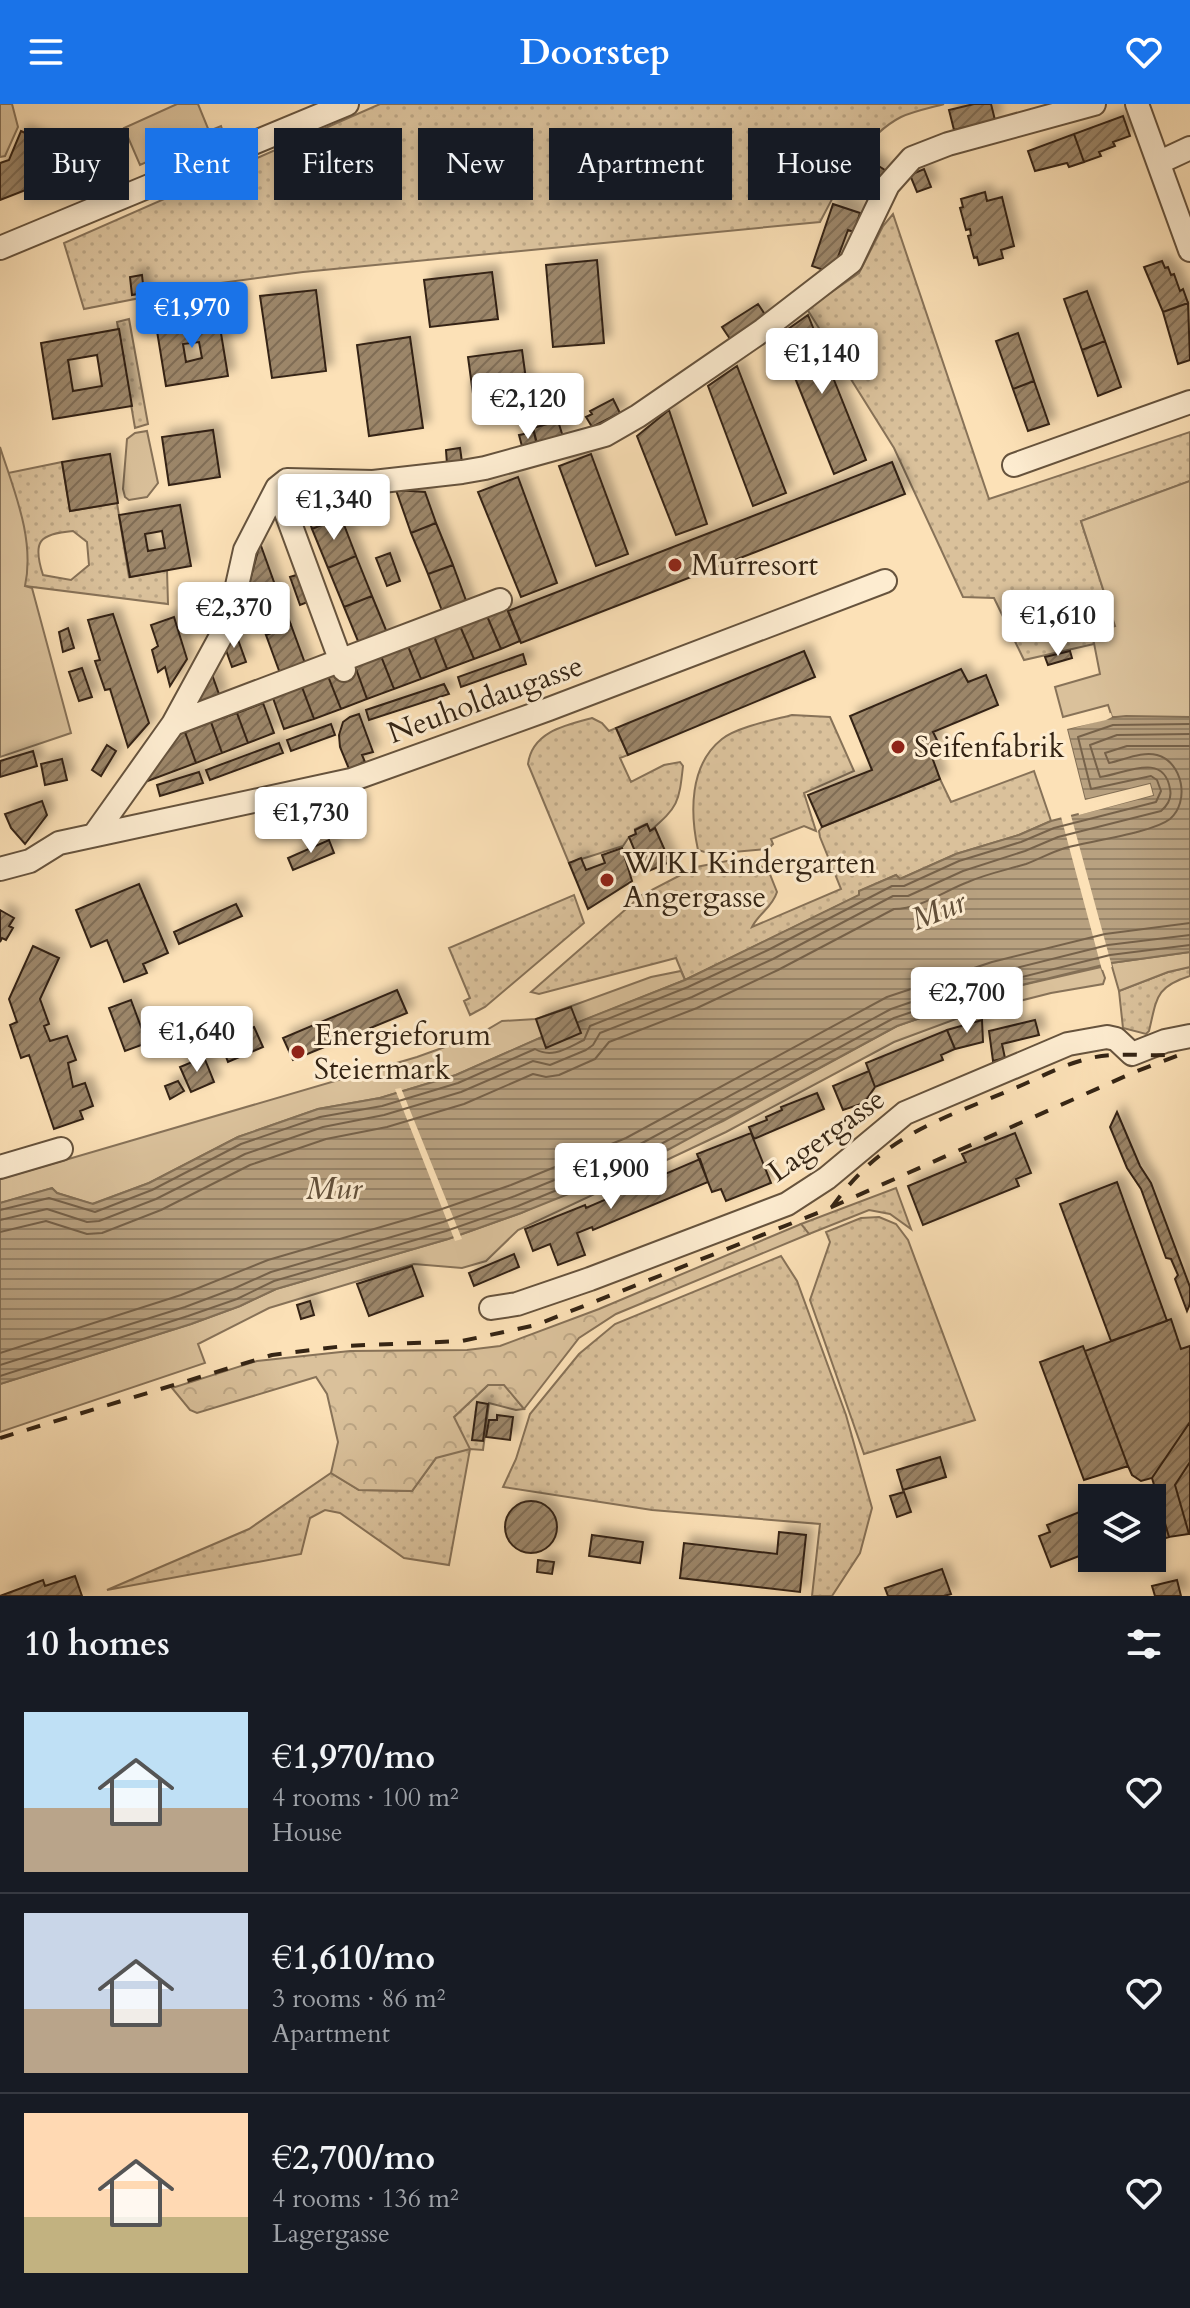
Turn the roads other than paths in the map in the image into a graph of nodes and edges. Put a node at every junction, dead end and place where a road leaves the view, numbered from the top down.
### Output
1 (347, 104) edge
2 (1094, 104) edge
3 (1137, 104) edge
4 (1190, 148) edge
5 (1160, 162) junction
6 (0, 248) edge
7 (1190, 250) edge
8 (1190, 402) edge
9 (1014, 465) dead end
10 (277, 488) junction
11 (885, 581) dead end
12 (500, 600) dead end
13 (342, 666) junction
14 (173, 724) junction
15 (94, 835) junction
16 (1, 872) edge
17 (1190, 1036) edge
18 (61, 1149) dead end
19 (0, 1167) edge
20 (491, 1308) dead end

1 - 6 street
2 - 10 street
3 - 5 street
4 - 5 street
5 - 7 street
8 - 9 street
10 - 13 street
10 - 14 street
11 - 15 street, Neuholdaugasse
12 - 13 street
13 - 14 street
14 - 15 street
15 - 16 street, Neuholdaugasse
17 - 20 street, Lagergasse
18 - 19 street

